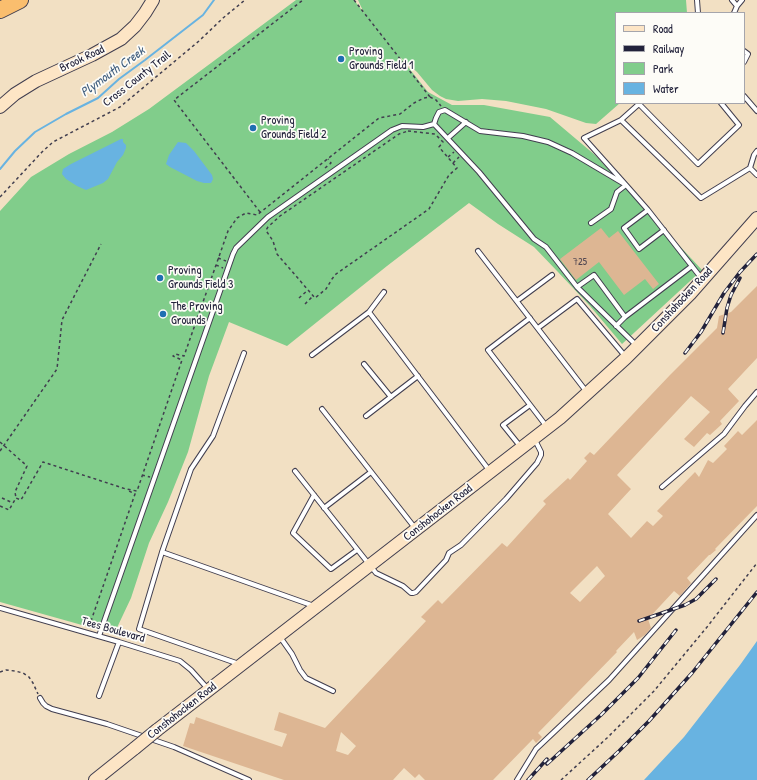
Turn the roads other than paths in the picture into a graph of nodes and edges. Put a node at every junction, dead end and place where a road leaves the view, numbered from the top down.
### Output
1 (20, 0) edge
2 (153, 0) edge
3 (697, 0) edge
4 (732, 0) edge
5 (742, 0) edge
6 (737, 6) junction
7 (0, 10) edge
8 (698, 12) edge
9 (734, 12) edge
10 (745, 52) edge
11 (745, 60) edge
12 (745, 97) edge
13 (639, 104) edge
14 (641, 104) edge
15 (722, 104) edge
16 (0, 107) edge
17 (757, 111) edge
18 (621, 120) junction
19 (466, 122) junction
20 (434, 124) junction
21 (448, 138) junction
22 (757, 151) edge
23 (750, 168) junction
24 (757, 175) edge
25 (626, 185) junction
26 (648, 210) junction
27 (757, 218) edge
28 (591, 224) dead end
29 (664, 230) junction
30 (478, 251) dead end
31 (692, 266) junction
32 (552, 275) dead end
33 (702, 280) junction
34 (577, 288) junction
35 (384, 292) dead end
36 (517, 301) junction
37 (369, 312) junction
38 (625, 317) junction
39 (530, 318) junction
40 (616, 326) junction
41 (538, 328) junction
42 (637, 347) junction
43 (244, 353) dead end
44 (312, 355) dead end
45 (626, 358) junction
46 (364, 364) dead end
47 (418, 376) junction
48 (757, 392) edge
49 (588, 393) junction
50 (391, 397) junction
51 (530, 405) junction
52 (322, 409) dead end
53 (366, 416) dead end
54 (548, 428) junction
55 (534, 438) junction
56 (521, 448) junction
57 (295, 471) dead end
58 (372, 472) junction
59 (491, 472) junction
60 (662, 487) dead end
61 (314, 495) junction
62 (324, 508) junction
63 (757, 515) edge
64 (416, 530) junction
65 (357, 550) junction
66 (162, 552) junction
67 (370, 566) junction
68 (316, 607) junction
69 (0, 608) edge
70 (99, 636) junction
71 (279, 637) junction
72 (119, 642) junction
73 (241, 665) junction
74 (209, 690) junction
75 (333, 692) dead end
76 (99, 696) dead end
77 (40, 698) road end
78 (95, 780) edge
79 (249, 780) edge
80 (517, 780) edge

1 - 7 highway
2 - 16 main road, Brook Road
3 - 8 lane
4 - 6 lane
5 - 6 lane
6 - 9 lane
10 - 11 lane
12 - 17 lane
13 - 18 lane
14 - 15 lane
18 - 23 lane
18 - 25 lane
19 - 20 lane
19 - 21 lane
19 - 25 lane
20 - 21 lane
20 - 70 lane
21 - 34 lane
22 - 23 lane
23 - 24 lane
25 - 26 lane
25 - 28 lane
26 - 29 lane
26 - 29 lane
27 - 33 main road, Conshohocken Road
29 - 31 lane
30 - 36 lane
31 - 33 lane
31 - 38 lane
32 - 36 lane
33 - 42 main road, Conshohocken Road
34 - 38 lane
34 - 40 lane
35 - 37 lane
36 - 39 lane
37 - 44 lane
37 - 47 lane
38 - 40 lane
39 - 41 lane
39 - 51 lane
40 - 42 lane
41 - 45 lane
41 - 49 lane
42 - 45 main road, Conshohocken Road
43 - 66 lane
45 - 49 main road, Conshohocken Road
46 - 50 lane
47 - 50 lane
47 - 59 lane
48 - 60 lane
49 - 54 main road, Conshohocken Road
50 - 53 lane
51 - 54 lane
51 - 56 lane
52 - 58 lane
54 - 55 main road, Conshohocken Road
55 - 56 main road, Conshohocken Road
55 - 67 lane
56 - 59 main road, Conshohocken Road
57 - 61 lane
58 - 62 lane
58 - 64 lane
59 - 64 main road, Conshohocken Road
61 - 62 lane
61 - 65 lane
62 - 65 lane
63 - 80 lane
64 - 67 main road, Conshohocken Road
65 - 67 lane
66 - 68 lane
66 - 73 lane
67 - 68 main road, Conshohocken Road
68 - 71 main road, Conshohocken Road
69 - 70 lane, Tees Boulevard
70 - 72 lane, Tees Boulevard
71 - 73 main road, Conshohocken Road
71 - 75 lane
72 - 74 lane, Tees Boulevard
72 - 76 lane
73 - 74 main road, Conshohocken Road
74 - 78 main road, Conshohocken Road, bridge
77 - 79 lane

